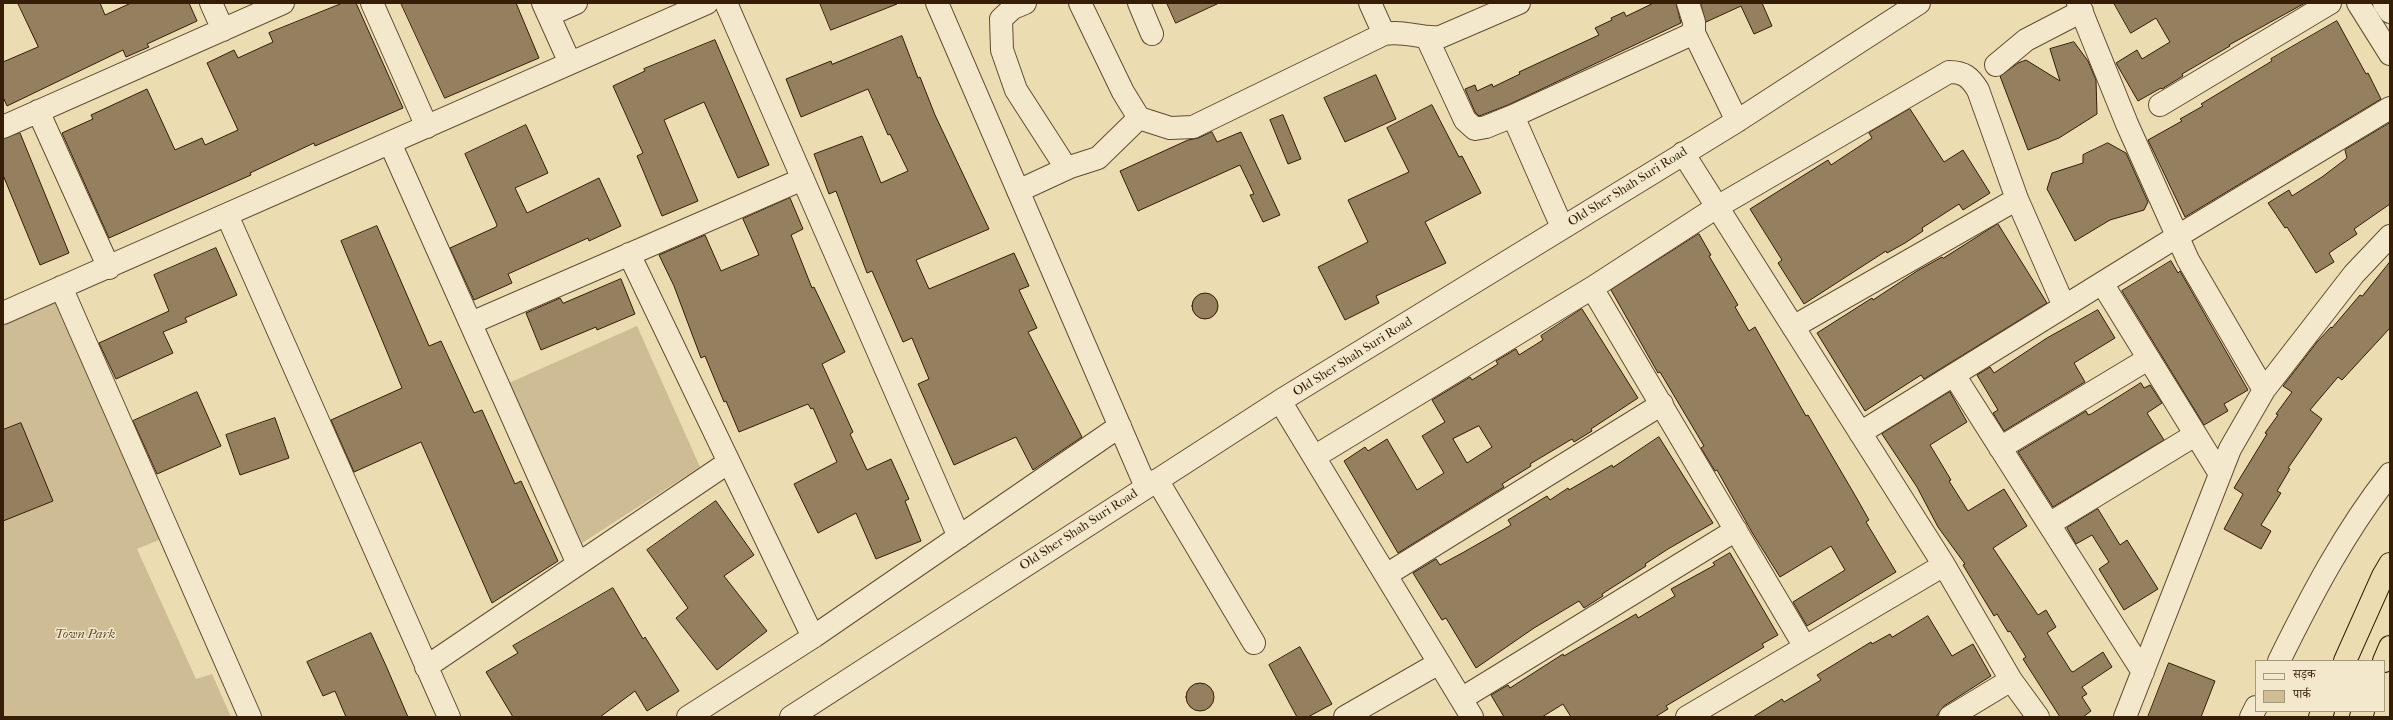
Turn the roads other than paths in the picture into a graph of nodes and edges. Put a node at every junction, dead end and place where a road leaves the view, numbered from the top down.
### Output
1 (211, 3) edge
2 (283, 3) edge
3 (372, 3) edge
4 (576, 3) edge
5 (707, 3) edge
6 (726, 3) edge
7 (937, 3) edge
8 (1025, 3) edge
9 (1080, 3) edge
10 (1139, 3) edge
11 (1370, 3) edge
12 (1518, 3) edge
13 (1688, 3) edge
14 (1919, 3) edge
15 (2330, 3) edge
16 (2358, 3) edge
17 (2384, 3) edge
18 (2080, 7) edge
19 (546, 9) edge
20 (2390, 12) edge
21 (223, 30) junction
22 (1694, 33) junction
23 (1152, 34) dead end
24 (1384, 34) junction
25 (1427, 38) junction
26 (2390, 54) edge
27 (570, 63) junction
28 (1996, 65) dead end
29 (2160, 105) dead end
30 (2390, 108) edge
31 (38, 111) junction
32 (1513, 116) junction
33 (1139, 118) junction
34 (1736, 121) junction
35 (3, 127) edge
36 (427, 127) junction
37 (390, 143) junction
38 (1683, 153) junction
39 (1070, 167) junction
40 (803, 179) junction
41 (1018, 191) junction
42 (2017, 199) junction
43 (1717, 207) junction
44 (227, 215) junction
45 (1562, 227) junction
46 (2178, 236) junction
47 (2390, 236) edge
48 (629, 254) junction
49 (108, 268) junction
50 (2102, 283) junction
51 (61, 287) junction
52 (1592, 288) junction
53 (2064, 306) junction
54 (3, 313) edge
55 (471, 323) junction
56 (1794, 327) junction
57 (2148, 359) junction
58 (1954, 375) junction
59 (2264, 390) junction
60 (1280, 401) junction
61 (1662, 404) junction
62 (1120, 426) junction
63 (1860, 433) junction
64 (2195, 434) junction
65 (2000, 448) junction
66 (1314, 457) junction
67 (729, 462) junction
68 (2220, 474) junction
69 (2390, 474) edge
70 (1152, 483) junction
71 (2049, 524) junction
72 (1736, 530) junction
73 (959, 537) junction
74 (578, 564) junction
75 (2390, 564) edge
76 (1944, 565) junction
77 (1386, 575) junction
78 (813, 637) junction
79 (1254, 643) dead end
80 (1805, 647) junction
81 (2390, 647) edge
82 (2280, 660) edge
83 (2345, 660) edge
84 (2384, 660) edge
85 (1439, 663) junction
86 (426, 667) junction
87 (2142, 672) junction
88 (2011, 680) junction
89 (1467, 708) edge
90 (250, 717) edge
91 (449, 717) edge
92 (688, 717) edge
93 (791, 717) edge
94 (1345, 717) edge
95 (1687, 717) edge
96 (1950, 717) edge
97 (2038, 717) edge
98 (2125, 717) edge

1 - 21 street
2 - 21 street
3 - 36 street
4 - 19 street
5 - 27 street
6 - 40 street
7 - 41 street
8 - 39 street
9 - 33 street
10 - 23 street
11 - 24 street
12 - 25 street
13 - 22 street
14 - 34 street, Old Sher Shah Suri Road
15 - 29 street
16 - 26 street
17 - 20 street
18 - 28 street
18 - 46 street
19 - 27 street
21 - 31 street
22 - 32 street
22 - 34 street
24 - 25 street
24 - 33 street
25 - 32 street
27 - 36 street
30 - 46 street
31 - 35 street
31 - 49 street
32 - 45 street
33 - 39 street
34 - 38 street, Old Sher Shah Suri Road
36 - 37 street
37 - 44 street
37 - 55 street
38 - 43 street
38 - 45 street, Old Sher Shah Suri Road
39 - 41 street
40 - 48 street
40 - 73 street
41 - 62 street
42 - 43 street
42 - 53 street
42 - 56 street
43 - 52 street
43 - 56 street
44 - 49 street
44 - 86 street
45 - 60 street, Old Sher Shah Suri Road
46 - 50 street
46 - 59 street
47 - 59 street
48 - 55 street
48 - 67 street
49 - 51 street
50 - 53 street
50 - 57 street
51 - 54 street
51 - 90 street
52 - 61 street
52 - 66 street
53 - 58 street
55 - 74 street
56 - 63 street
57 - 64 street
57 - 65 street
58 - 63 street
58 - 65 street
59 - 68 street
60 - 66 street
60 - 70 street, Old Sher Shah Suri Road
61 - 72 street
61 - 77 street
62 - 70 street
62 - 73 street
63 - 76 street
64 - 68 street
64 - 71 street
65 - 71 street
66 - 77 street
67 - 74 street
67 - 78 street
68 - 87 street
69 - 82 street
70 - 79 street
70 - 93 street, Old Sher Shah Suri Road
71 - 87 street
72 - 80 street
72 - 89 street
73 - 78 street
74 - 86 street
75 - 83 highway
76 - 80 street
76 - 88 street
77 - 85 street
78 - 92 street
80 - 95 street
81 - 84 highway
85 - 89 street
85 - 94 street
86 - 91 street
87 - 98 street
88 - 96 street
88 - 97 street

